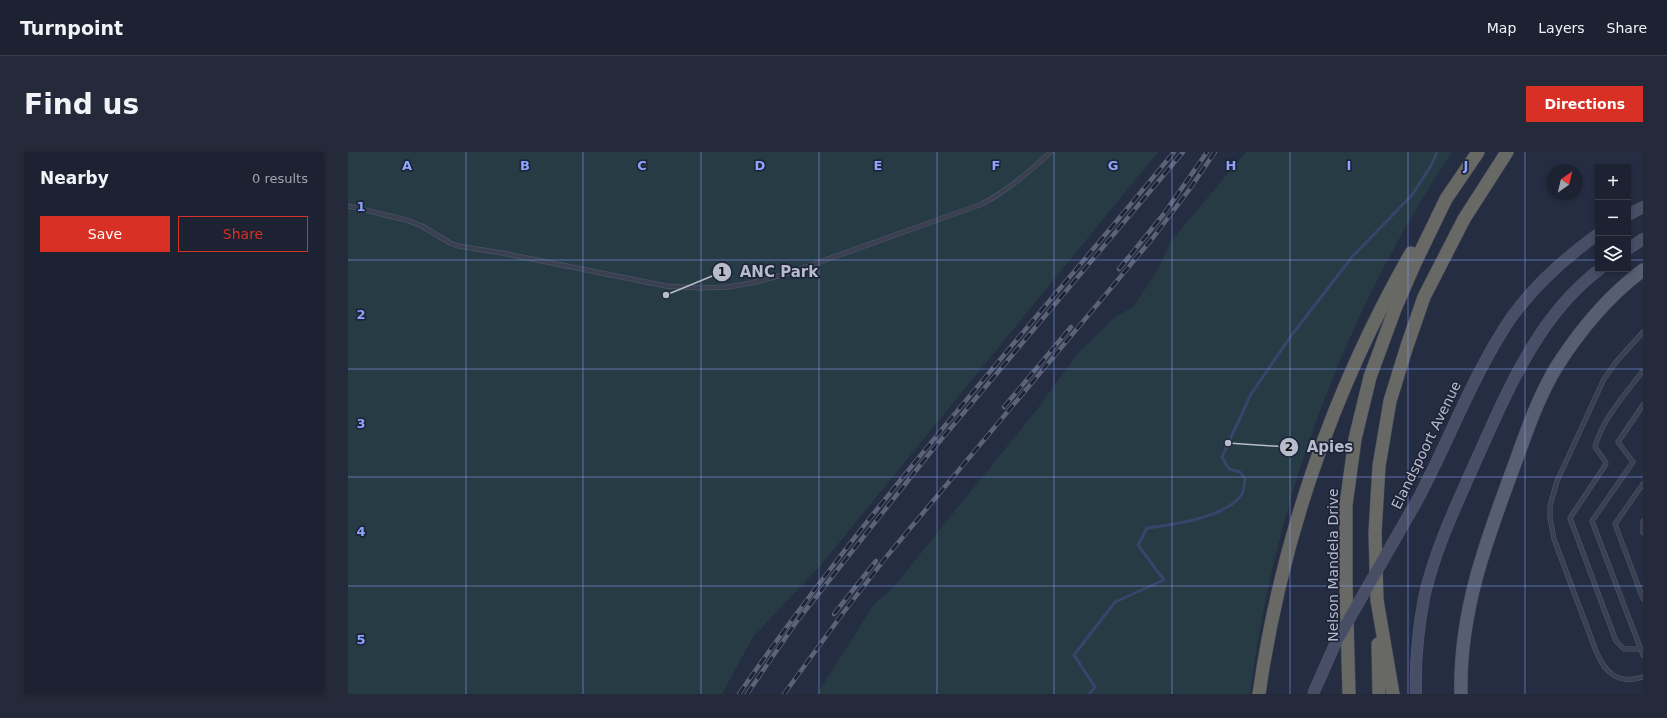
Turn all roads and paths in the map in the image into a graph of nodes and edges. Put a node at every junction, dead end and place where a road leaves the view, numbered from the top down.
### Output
1 (1051, 152) edge
2 (1478, 152) edge
3 (1507, 152) edge
4 (1446, 200) junction
5 (348, 206) edge
6 (1643, 207) edge
7 (1631, 213) edge
8 (1596, 236) edge
9 (1643, 240) edge
10 (1631, 247) edge
11 (1643, 270) edge
12 (1596, 272) edge
13 (1643, 332) edge
14 (1642, 372) dead end
15 (1643, 405) edge
16 (1643, 484) edge
17 (1643, 521) edge
18 (1643, 533) edge
19 (1643, 599) edge
20 (1377, 600) junction
21 (1640, 649) junction
22 (1643, 655) edge
23 (1643, 677) edge
24 (1259, 694) edge
25 (1313, 694) edge
26 (1349, 694) edge
27 (1379, 694) edge
28 (1393, 694) edge
29 (1416, 694) edge
30 (1461, 694) edge

1 - 5 lane
2 - 4 highway, Nelson Mandela Drive
3 - 20 highway
4 - 24 highway
4 - 26 highway, Nelson Mandela Drive
6 - 7 main road
8 - 25 main road, Elandspoort Avenue, bridge
9 - 10 main road
11 - 30 main road
12 - 29 main road
13 - 23 lane
14 - 21 lane
15 - 21 lane
16 - 19 lane
17 - 18 lane
20 - 27 highway
20 - 28 highway
21 - 22 lane

